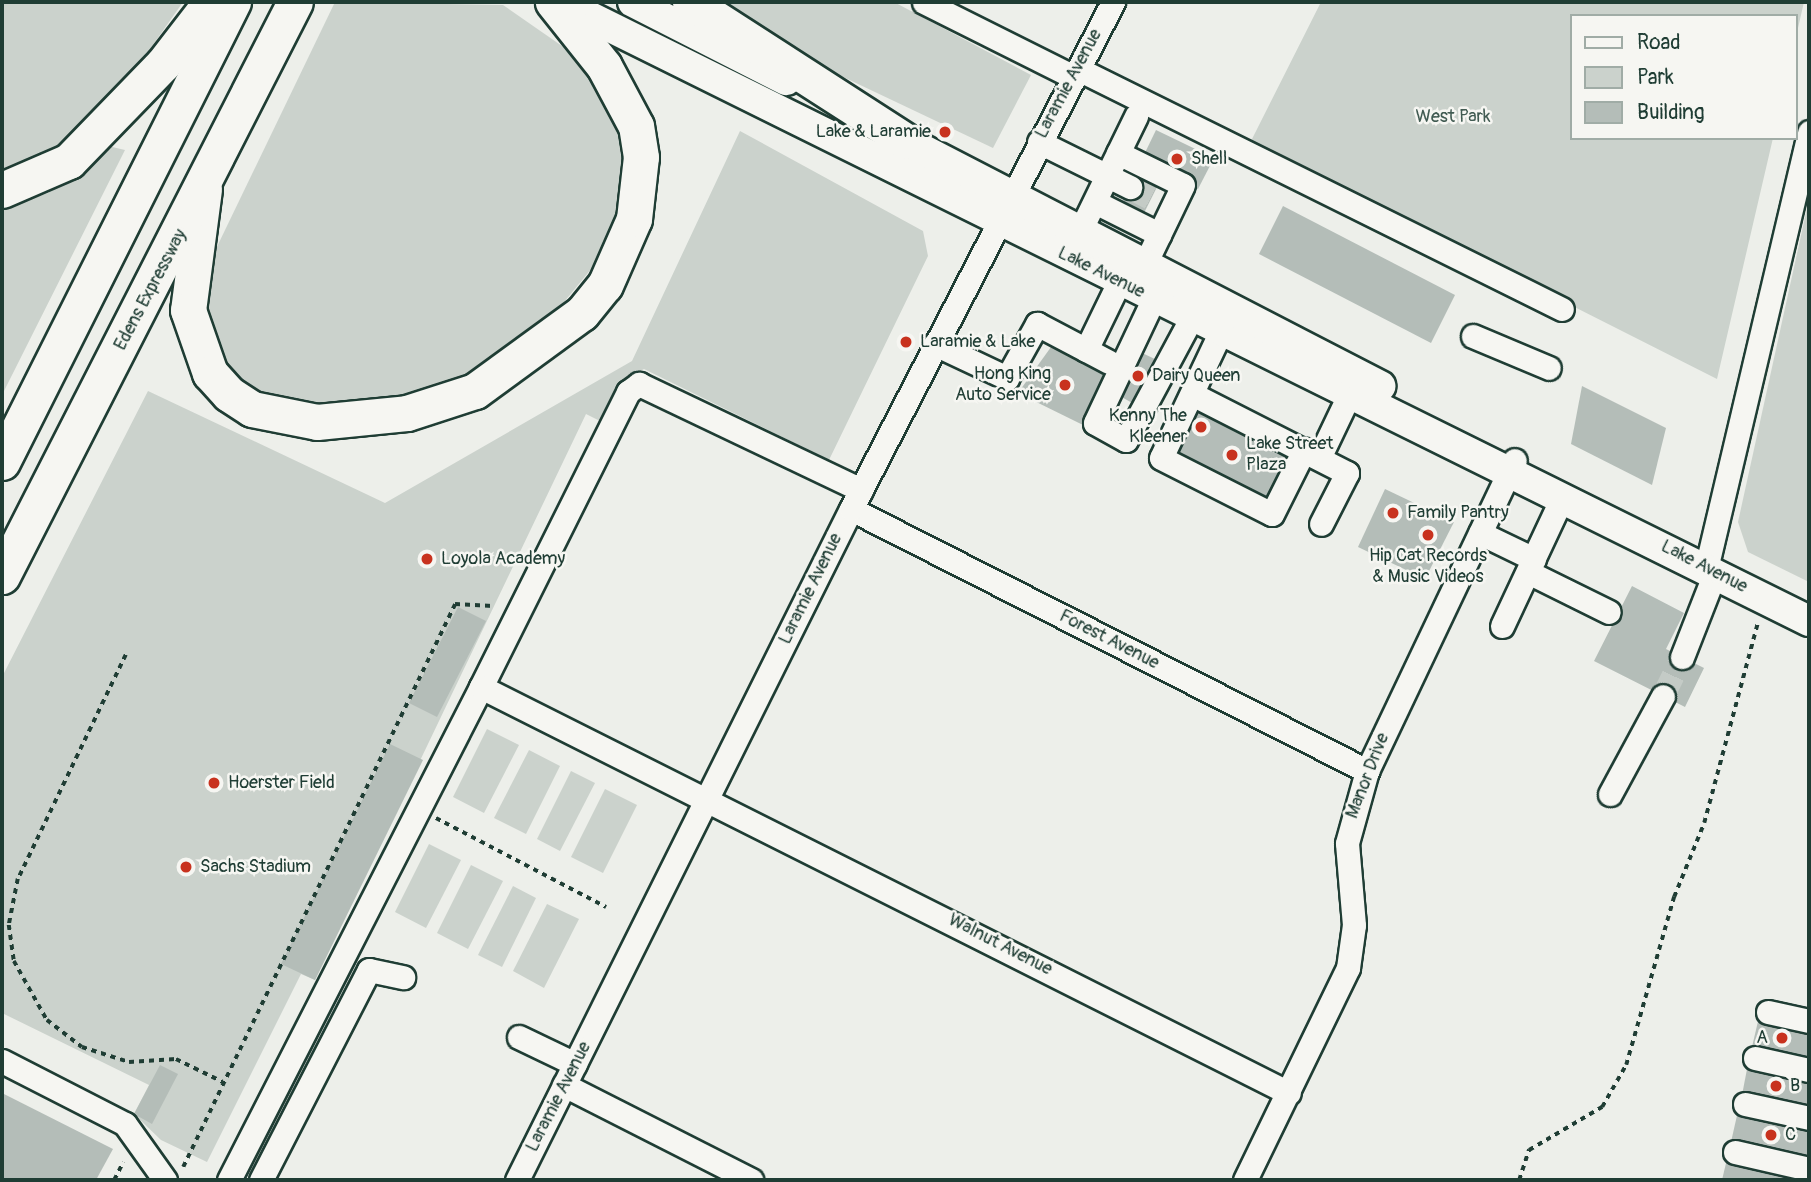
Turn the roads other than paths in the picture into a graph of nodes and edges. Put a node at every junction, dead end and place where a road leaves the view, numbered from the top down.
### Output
1 (211, 2) edge
2 (233, 2) edge
3 (295, 2) edge
4 (553, 2) edge
5 (560, 2) edge
6 (633, 2) edge
7 (690, 2) edge
8 (925, 2) edge
9 (1113, 2) edge
10 (1076, 73) junction
11 (1136, 116) dead end
12 (1809, 132) edge
13 (904, 140) junction
14 (1039, 142) junction
15 (1118, 153) junction
16 (1107, 175) junction
17 (1130, 187) tunnel mouth
18 (204, 189) junction
19 (2, 190) edge
20 (1011, 195) junction
21 (1095, 201) junction
22 (997, 223) junction
23 (1080, 231) junction
24 (1159, 234) junction
25 (1144, 264) junction
26 (1119, 282) junction
27 (1154, 298) junction
28 (1562, 309) dead end
29 (1192, 317) junction
30 (1221, 331) junction
31 (1473, 336) dead end
32 (935, 344) junction
33 (1086, 350) junction
34 (1110, 362) dead end
35 (1549, 368) dead end
36 (1350, 393) junction
37 (1192, 394) junction
38 (1312, 454) junction
39 (2, 462) edge
40 (1513, 465) junction
41 (1563, 496) junction
42 (856, 499) junction
43 (1321, 524) dead end
44 (1480, 533) junction
45 (1644, 537) junction
46 (1531, 565) junction
47 (1711, 571) junction
48 (2, 576) edge
49 (1609, 612) dead end
50 (1809, 621) edge
51 (1502, 626) dead end
52 (1682, 657) tunnel mouth
53 (481, 687) junction
54 (1662, 695) tunnel mouth
55 (1367, 771) junction
56 (1610, 794) dead end
57 (710, 798) junction
58 (347, 944) junction
59 (1768, 1012) dead end
60 (1809, 1021) edge
61 (519, 1037) dead end
62 (1755, 1058) dead end
63 (2, 1061) edge
64 (575, 1065) junction
65 (1809, 1070) edge
66 (565, 1086) junction
67 (1289, 1093) junction
68 (1745, 1104) dead end
69 (1809, 1118) edge
70 (1735, 1152) dead end
71 (1809, 1168) edge
72 (165, 1180) edge
73 (229, 1180) edge
74 (261, 1180) edge
75 (517, 1180) edge
76 (751, 1180) edge
77 (1245, 1180) edge

1 - 19 highway
2 - 39 highway
3 - 18 highway, Edens Expressway
4 - 18 highway
5 - 22 main road, Lake Avenue
6 - 13 main road, Lake Avenue
7 - 13 highway
8 - 10 street
9 - 10 street, Laramie Avenue
10 - 14 street, Laramie Avenue
10 - 28 street
11 - 15 street
12 - 47 street
13 - 20 main road, Lake Avenue
14 - 16 street
14 - 20 street, Laramie Avenue
15 - 16 street
15 - 24 street
16 - 17 street
16 - 21 street
18 - 48 highway, Edens Expressway
20 - 22 street, Laramie Avenue
20 - 23 main road, Lake Avenue
21 - 23 street
21 - 24 street
22 - 26 main road, Lake Avenue
22 - 32 street, Laramie Avenue
23 - 25 main road, Lake Avenue
24 - 25 street
25 - 40 main road, Lake Avenue
26 - 27 main road, Lake Avenue
26 - 33 street
27 - 29 main road, Lake Avenue
27 - 29 street
29 - 30 main road, Lake Avenue
30 - 36 main road, Lake Avenue
30 - 37 street
31 - 35 street
32 - 33 street
32 - 42 street, Laramie Avenue
33 - 34 street
36 - 38 street
36 - 40 main road, Lake Avenue
37 - 38 street
37 - 38 street
38 - 43 street
40 - 41 main road, Lake Avenue
40 - 44 street, Manor Drive
40 - 45 main road, Lake Avenue
41 - 45 main road, Lake Avenue
41 - 46 street
42 - 53 street, Forest Avenue
42 - 55 street, Forest Avenue
42 - 57 street, Laramie Avenue
44 - 46 street
44 - 55 street, Manor Drive
45 - 47 main road, Lake Avenue
46 - 49 street
46 - 51 street
47 - 50 main road, Lake Avenue
47 - 52 street
53 - 57 street, Walnut Avenue
53 - 58 street
54 - 56 street
55 - 67 street, Manor Drive
57 - 64 street, Laramie Avenue
57 - 67 street, Walnut Avenue
58 - 73 street
58 - 74 street
59 - 60 street
61 - 64 street
62 - 65 street
63 - 72 street
64 - 66 street, Laramie Avenue
66 - 75 street, Laramie Avenue
66 - 76 street
67 - 77 street, Manor Drive
68 - 69 street
70 - 71 street

